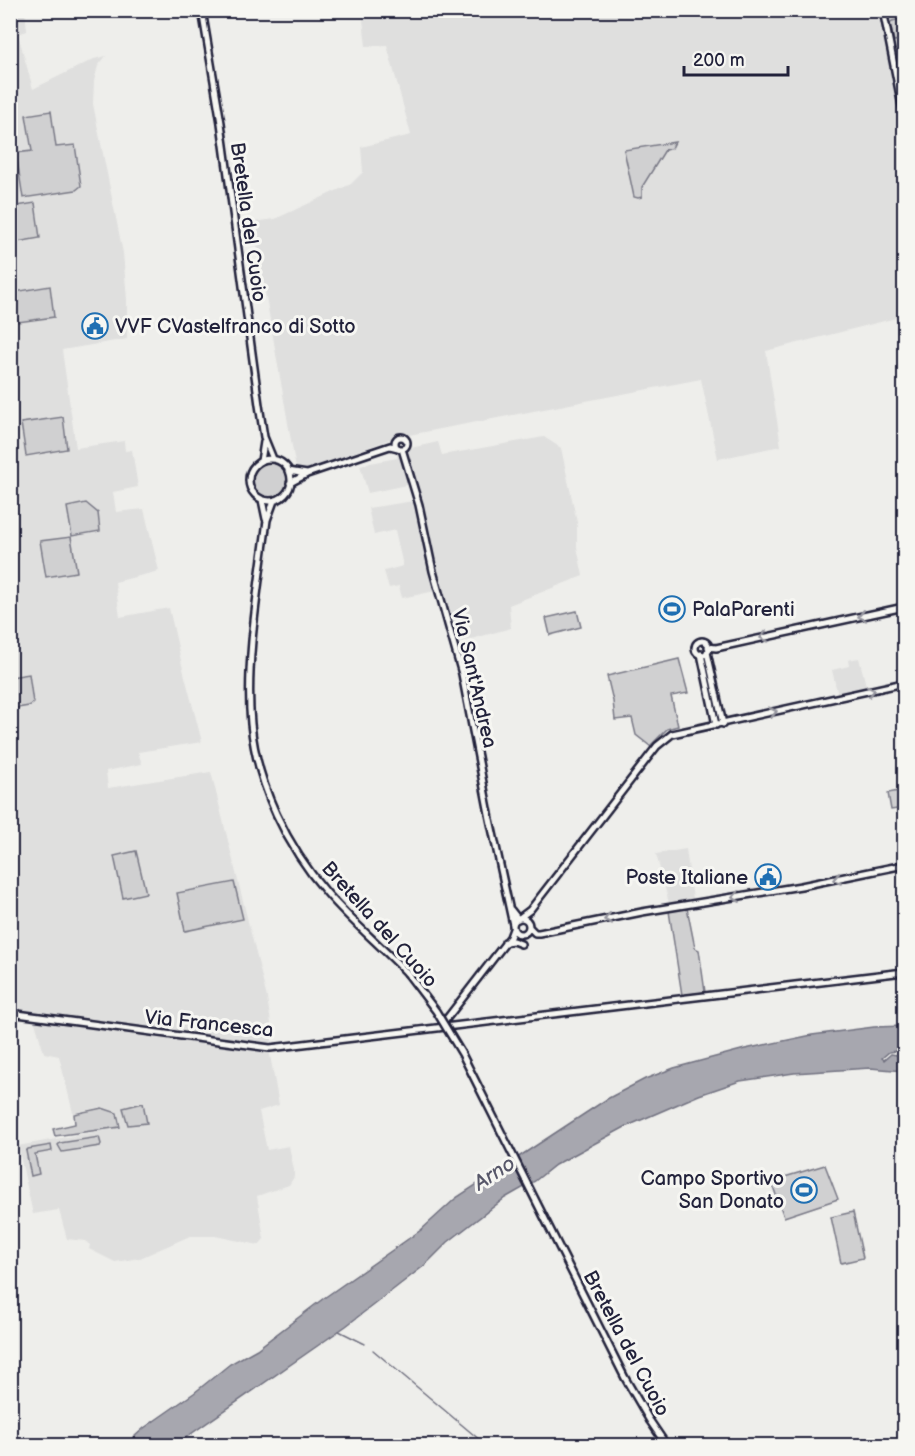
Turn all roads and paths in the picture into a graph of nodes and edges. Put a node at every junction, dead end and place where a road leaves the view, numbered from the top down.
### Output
1 (202, 10) edge
2 (883, 10) edge
3 (904, 116) edge
4 (264, 437) junction
5 (396, 440) junction
6 (390, 446) junction
7 (402, 450) junction
8 (273, 459) junction
9 (261, 461) junction
10 (288, 471) junction
11 (307, 474) junction
12 (290, 483) junction
13 (262, 500) junction
14 (274, 501) junction
15 (267, 520) junction
16 (904, 607) edge
17 (705, 651) junction
18 (904, 683) edge
19 (723, 724) junction
20 (716, 725) junction
21 (904, 865) edge
22 (511, 910) junction
23 (530, 910) junction
24 (518, 919) junction
25 (528, 924) junction
26 (514, 929) junction
27 (506, 942) junction
28 (521, 944) dead end
29 (904, 972) edge
30 (10, 1013) edge
31 (440, 1027) junction
32 (667, 1446) edge

1 - 4 main road, Bretella del Cuoio
2 - 3 main road
4 - 8 main road, Bretella del Cuoio
4 - 9 main road, Bretella del Cuoio
5 - 6 main road
5 - 7 main road, Via Sant'Andrea
5 - 7 main road
6 - 7 main road
6 - 11 main road
7 - 22 main road, Via Sant'Andrea
8 - 9 main road
8 - 10 main road, Bretella del Cuoio
9 - 13 main road, Bretella del Cuoio
10 - 11 main road
10 - 12 main road
11 - 12 main road
12 - 14 main road, Bretella del Cuoio
13 - 14 main road
13 - 15 main road, Bretella del Cuoio
14 - 15 main road, Bretella del Cuoio
15 - 32 main road, Bretella del Cuoio, bridge
16 -> 17 main road
17 - 19 main road
17 - 20 main road
19 -> 18 main road
19 - 20 main road
20 - 23 main road
21 -> 25 main road
22 - 24 main road, Via Sant'Andrea
22 - 26 main road, Via Sant'Andrea
23 - 24 main road
23 - 25 main road
24 - 25 main road
24 - 26 main road
25 - 26 main road
26 - 27 main road
27 - 28 main road
27 - 31 main road
29 - 31 main road, Via Francesca
30 - 31 main road, Via Francesca

